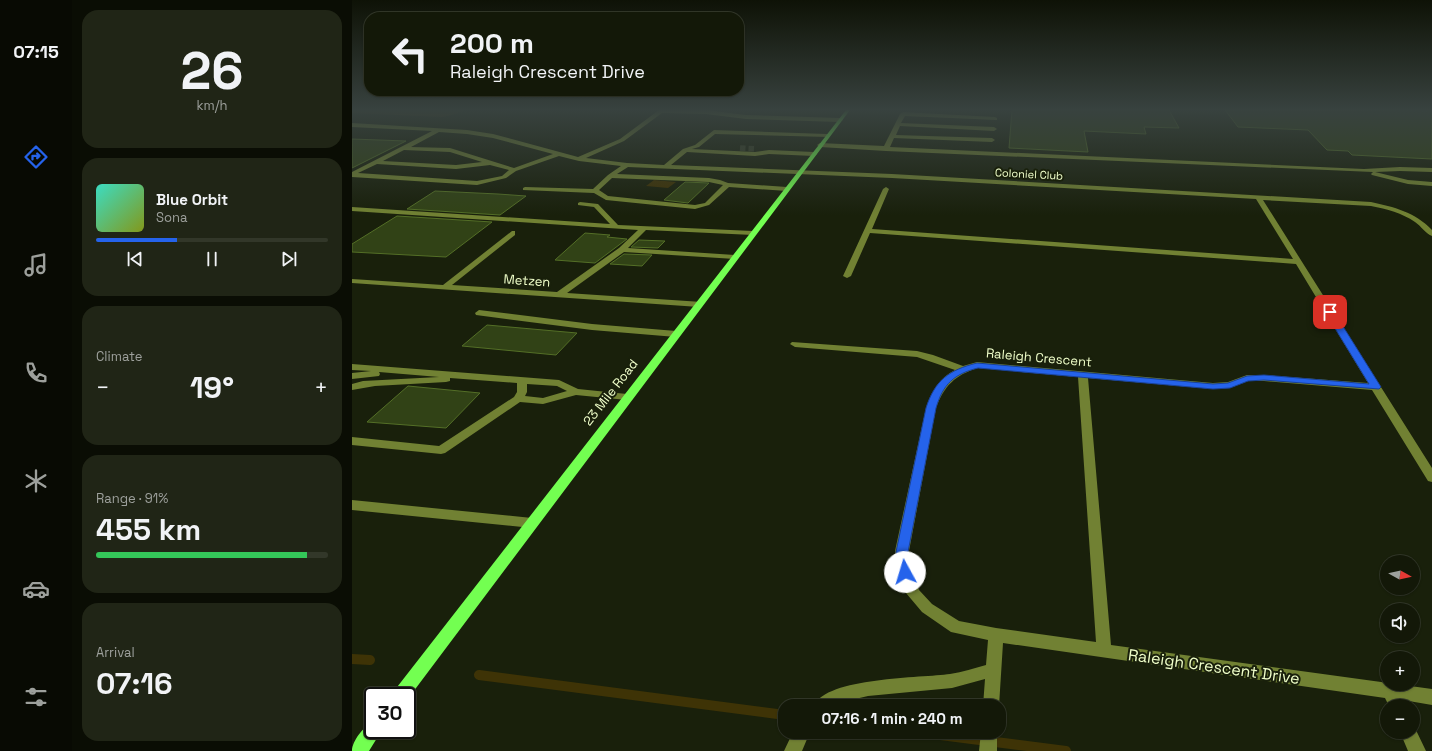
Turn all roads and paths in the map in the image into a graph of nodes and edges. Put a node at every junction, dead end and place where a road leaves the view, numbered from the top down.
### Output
1 (410, 145) edge
2 (526, 145) edge
3 (611, 145) edge
4 (820, 145) joint
5 (888, 145) edge
6 (992, 145) edge
7 (697, 146) joint
8 (404, 148) junction
9 (740, 148) tunnel mouth
10 (757, 149) tunnel mouth
11 (886, 149) junction
12 (685, 150) junction
13 (769, 152) junction
14 (991, 153) junction
15 (558, 154) junction
16 (814, 154) junction
17 (579, 159) junction
18 (376, 162) junction
19 (489, 163) junction
20 (627, 165) junction
21 (665, 167) junction
22 (514, 170) junction
23 (1432, 170) edge
24 (1364, 171) junction
25 (799, 173) junction
26 (352, 175) edge
27 (610, 176) junction
28 (1432, 184) edge
29 (727, 186) junction
30 (525, 189) dead end
31 (787, 189) junction
32 (886, 190) dead end
33 (595, 191) junction
34 (1258, 197) junction
35 (580, 204) dead end
36 (352, 210) edge
37 (616, 227) junction
38 (644, 228) junction
39 (868, 231) junction
40 (512, 233) dead end
41 (753, 233) junction
42 (1432, 234) edge
43 (622, 250) junction
44 (735, 257) junction
45 (1298, 262) junction
46 (847, 276) dead end
47 (352, 281) edge
48 (444, 287) junction
49 (558, 295) junction
50 (699, 304) junction
51 (479, 313) dead end
52 (676, 334) junction
53 (795, 344) dead end
54 (352, 367) edge
55 (962, 369) junction
56 (403, 371) junction
57 (1083, 375) junction
58 (352, 376) edge
59 (468, 376) junction
60 (522, 381) junction
61 (352, 387) edge
62 (1376, 387) junction
63 (576, 392) junction
64 (627, 397) junction
65 (518, 399) junction
66 (352, 442) edge
67 (1432, 478) edge
68 (352, 505) edge
69 (532, 523) junction
70 (996, 635) junction
71 (1104, 651) junction
72 (994, 670) junction
73 (407, 687) edge
74 (1432, 697) edge
75 (837, 699) edge
76 (992, 699) edge
77 (1394, 699) edge
78 (367, 739) edge
79 (799, 739) edge
80 (989, 739) edge
81 (1411, 739) edge
82 (358, 751) edge
83 (793, 751) edge
84 (988, 751) edge
85 (1416, 751) edge

1 - 8 street
2 - 15 street, Coloniel Club
3 - 17 street
4 - 11 street
4 - 16 main road, 23 Mile Road
5 - 11 street
6 - 14 street
7 - 9 street
7 - 12 street
8 - 18 street
8 - 19 street
10 - 13 street
11 - 14 street
12 - 13 street
12 - 21 street
13 - 16 street
14 - 24 street
15 - 17 street, Coloniel Club
15 - 22 street
16 - 25 main road, 23 Mile Road
17 - 20 street, Coloniel Club
18 - 19 street
18 - 26 street
19 - 22 street
20 - 21 street, Coloniel Club
20 - 27 street
21 - 25 street, Coloniel Club
22 - 26 street
23 - 24 street
24 - 28 street
25 - 31 main road, 23 Mile Road
25 - 34 street, Coloniel Club
27 - 29 street
27 - 33 street
29 - 31 street
29 - 33 street
30 - 33 street
31 - 41 main road, 23 Mile Road
32 - 39 street
34 - 42 street, Coloniel Club
34 - 45 street
35 - 37 street
36 - 37 street
37 - 38 street
38 - 41 street
38 - 43 street
39 - 45 street
39 - 46 street
40 - 48 street
41 - 44 main road, 23 Mile Road
43 - 44 street
43 - 49 street
44 - 50 main road, 23 Mile Road
45 - 62 street
47 - 48 street, Metzen
48 - 49 street, Metzen
49 - 50 street, Metzen
50 - 52 main road, 23 Mile Road
51 - 52 street
52 - 64 main road, 23 Mile Road
53 - 55 street
54 - 56 street
55 - 57 street, Raleigh Crescent
55 - 70 street, Raleigh Crescent
56 - 58 street
56 - 59 street
57 - 62 street, Raleigh Crescent
57 - 71 street
59 - 60 street
59 - 61 street
60 - 63 street
60 - 65 street
62 - 67 street
63 - 64 street
63 - 65 street
64 - 69 main road, 23 Mile Road
65 - 66 street
68 - 69 street
69 - 73 main road, 23 Mile Road
70 - 71 street, Raleigh Crescent Drive
70 - 72 street
71 - 77 street, Raleigh Crescent Drive
72 - 75 street
72 - 76 street
74 - 77 street, Raleigh Crescent Drive
78 - 82 main road
79 - 83 street
80 - 84 street
81 - 85 street

